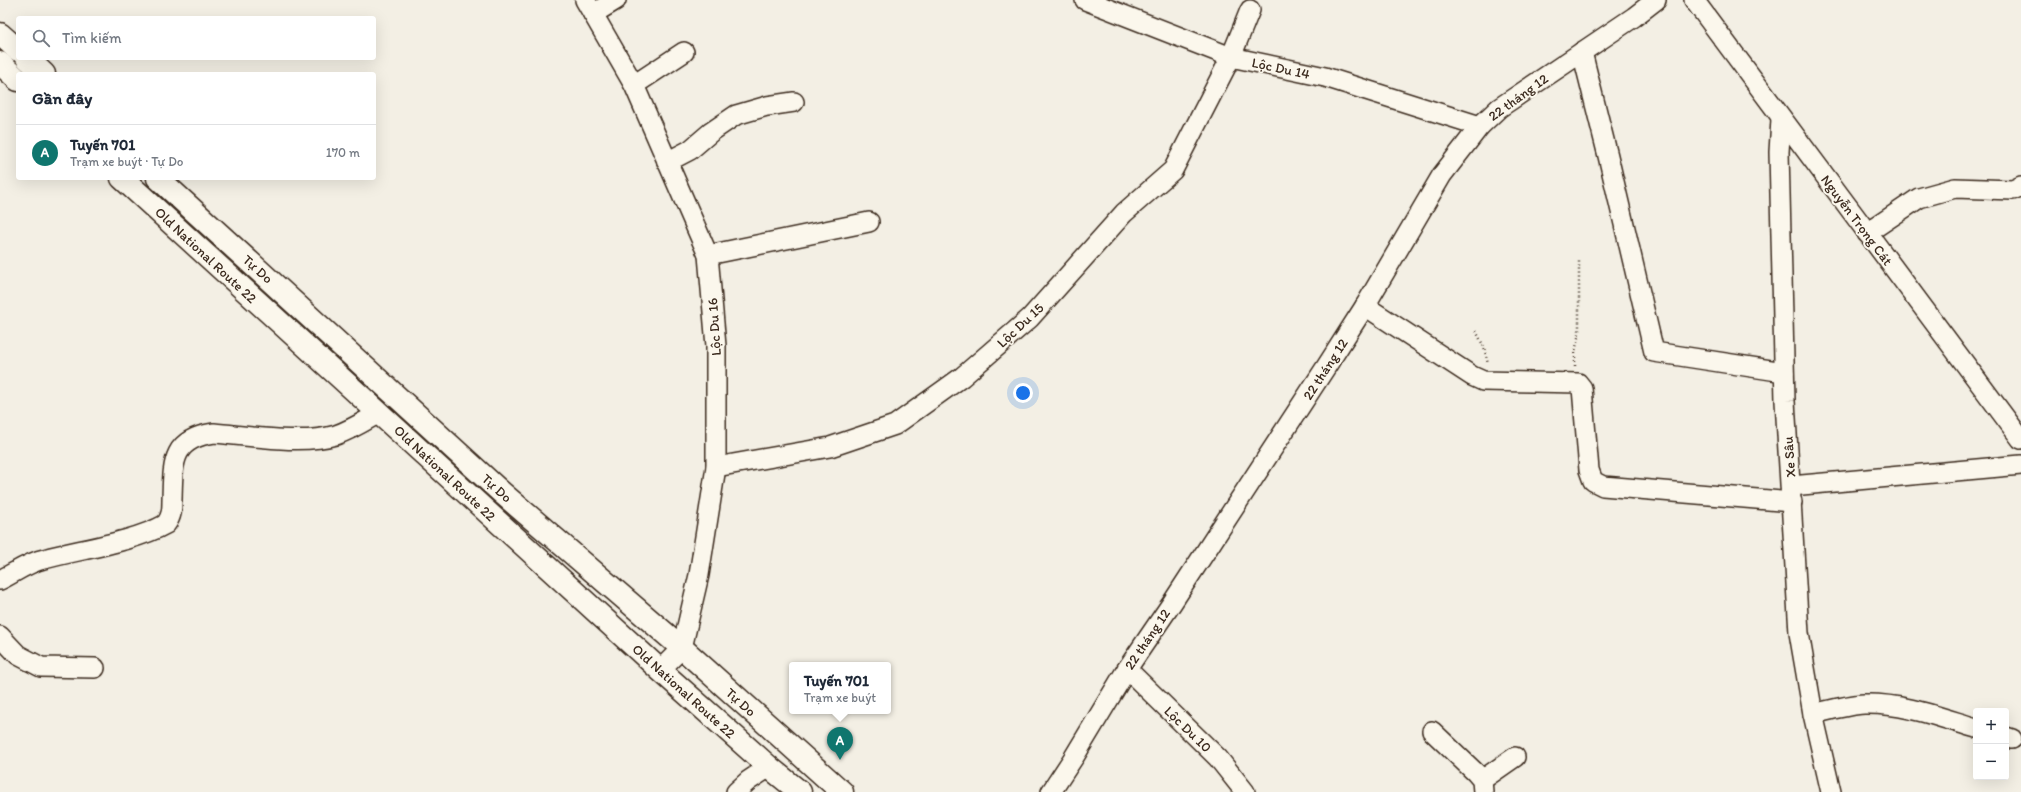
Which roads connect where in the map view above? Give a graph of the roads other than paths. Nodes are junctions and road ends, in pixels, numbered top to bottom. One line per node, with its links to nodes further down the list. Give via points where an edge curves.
1 (616, 0): 5 (street)
2 (1085, 0): 11 (street, Lộc Du 14)
3 (1656, 0): 10 (street, 22 tháng 12)
4 (1694, 0): 18 (street, Nguyễn Trọng Cát)
5 (589, 7): 16 (street, Lộc Du 16)
6 (1250, 10): 11 (street, Lộc Du 15)
7 (0, 34): 8 (main road)
8 (16, 48)
9 (684, 52): 16 (street)
10 (1582, 52): 19 (street, 22 tháng 12, via 1500,108); 28 (street, via 1654,352)
11 (1231, 57): 19 (street, Lộc Du 14, via 1325,77); 31 (street, Lộc Du 15, via 1173,170 1124,213 1030,318 962,377 895,425 830,447)
12 (29, 60): 14 (main road)
13 (0, 63): 15 (main road)
14 (42, 72)
15 (16, 78)
16 (634, 86): 20 (street, Lộc Du 16)
17 (794, 102): 20 (street, via 767,106 736,115 690,150)
18 (1781, 119): 25 (street, Nguyễn Trọng Cát); 28 (street, Xe Sâu, via 1779,152)
19 (1480, 126): 27 (street, 22 tháng 12, via 1442,175)
20 (667, 162): 26 (street, Lộc Du 16)
21 (124, 180): 29 (main road, Old National Route 22)
22 (160, 180): 36 (main road, Tự Do, via 496,487)
23 (2021, 186): 25 (street, via 2013,190 1955,188 1919,198)
24 (869, 222): 26 (street)
25 (1867, 233): 30 (street, Nguyễn Trọng Cát)
26 (708, 255): 31 (street, Lộc Du 16, via 716,346)
27 (1364, 306): 33 (street, via 1472,376 1491,382 1578,383 1582,388 1589,470 1593,481 1603,486); 38 (street, 22 tháng 12)
28 (1784, 372): 33 (street, Xe Sâu)
29 (379, 413): 34 (street, via 337,435 323,438 302,440 214,433 188,440 180,446 175,465 172,514 166,524 137,536 43,559); 39 (main road, Old National Route 22)
30 (2021, 439)
31 (716, 466): 36 (street, Lộc Du 16, via 698,576)
32 (2021, 466): 33 (street)
33 (1791, 494): 40 (street, Xe Sâu, via 1798,634)
34 (0, 580)
35 (0, 636): 37 (street, via 18,655 41,667)
36 (682, 648): 39 (street); 48 (main road, Tự Do)
37 (95, 668)
38 (1127, 669): 49 (street, 22 tháng 12); 50 (street, Lộc Du 10, via 1218,758)
39 (660, 670): 44 (main road, Old National Route 22)
40 (1813, 714): 41 (street, via 1864,704 1892,705); 51 (street, Xe Sâu)
41 (1973, 727)
42 (1432, 731): 45 (street)
43 (1515, 757): 45 (street)
44 (769, 767): 46 (street); 47 (main road)
45 (1483, 786)
46 (736, 792)
47 (800, 792)
48 (842, 792)
49 (1051, 792)
50 (1245, 792)
51 (1831, 792)

